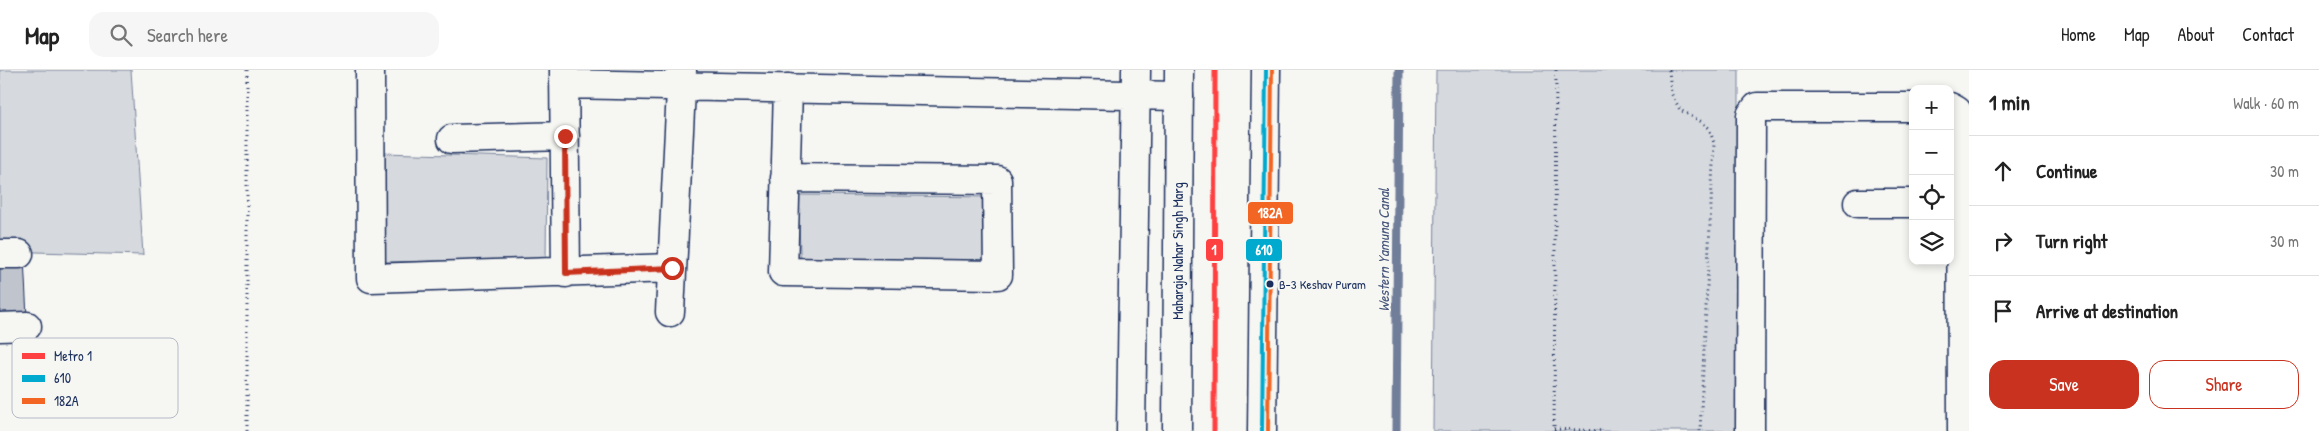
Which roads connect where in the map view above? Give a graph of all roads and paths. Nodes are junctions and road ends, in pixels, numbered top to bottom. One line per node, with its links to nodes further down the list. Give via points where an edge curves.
1 (247, 70): 27 (path)
2 (370, 70): 21 (street, via 371,278)
3 (1266, 70): 30 (street)
4 (1556, 70): 26 (path)
5 (1669, 70): 32 (path, via 1671,93 1680,110 1709,128 1714,143)
6 (564, 77): 7 (street); 14 (street)
7 (682, 78): 11 (street); 20 (street)
8 (994, 81): 9 (street); 11 (street)
9 (1136, 83): 10 (street); 28 (street)
10 (1179, 83): 29 (street, Maharaja Nahar Singh Marg)
11 (788, 88): 16 (street)
12 (1909, 107): 33 (street, via 1757,107 1751,115)
13 (1954, 109): 18 (street, via 1961,118)
14 (565, 136): 15 (street); 21 (street)
15 (452, 139)
16 (786, 178): 16 (street, via 783,272 998,275 997,180)
17 (1909, 202): 19 (street)
18 (1956, 202): 25 (street)
19 (1858, 203)
20 (672, 268): 21 (street); 22 (street)
21 (566, 273)
22 (670, 312)
23 (27, 326): 24 (street)
24 (0, 328)
25 (1966, 360): 34 (street)
26 (1554, 430): 31 (path)
27 (247, 431)
28 (1131, 431)
29 (1177, 431)
30 (1262, 431)
31 (1604, 431)
32 (1700, 431)
33 (1750, 431)
34 (1962, 431)

